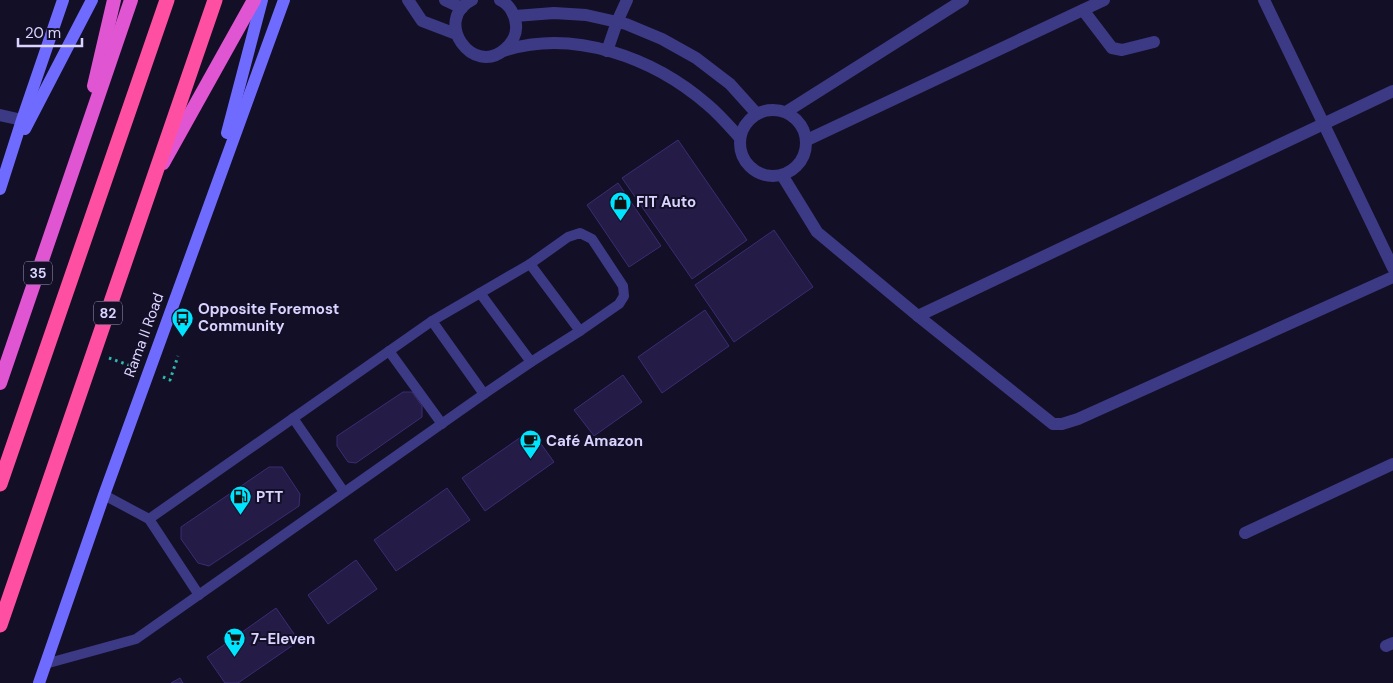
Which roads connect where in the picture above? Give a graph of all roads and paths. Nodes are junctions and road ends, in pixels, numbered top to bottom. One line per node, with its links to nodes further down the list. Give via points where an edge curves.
1 (63, 0): 29 (main road)
2 (92, 0): 33 (main road)
3 (114, 0): 34 (highway)
4 (131, 0): 34 (highway, 35)
5 (167, 0): 55 (highway)
6 (216, 0): 36 (highway); 61 (highway, 82)
7 (254, 0): 36 (highway)
8 (262, 0): 38 (main road)
9 (284, 0): 38 (main road, Rama II Road)
10 (408, 0): 21 (street, via 422,21)
11 (445, 0): 17 (street)
12 (500, 0): 19 (street)
13 (628, 0): 20 (street)
14 (963, 0): 26 (street)
15 (1104, 0): 18 (street)
16 (1264, 0): 30 (street)
17 (467, 4): 21 (street, via 458,16)
18 (1083, 10): 22 (street, via 1112,48 1122,50); 32 (street)
19 (515, 16): 20 (street, via 586,14); 23 (street, via 515,36)
20 (617, 22): 24 (street); 27 (street, via 662,39 696,58 730,84)
21 (456, 34): 23 (street, via 460,43 475,55 485,57)
22 (1154, 42)
23 (503, 51): 24 (street, via 554,44 582,45)
24 (607, 51): 31 (street, via 648,66 679,83 709,106)
25 (1393, 91): 30 (street)
26 (786, 112): 27 (street, via 766,110); 32 (street, via 796,118)
27 (757, 114): 31 (street, via 745,124)
28 (0, 115): 29 (street)
29 (22, 120): 33 (main road)
30 (1323, 124): 40 (street); 43 (street)
31 (740, 138): 35 (street, via 744,160 751,168 761,174)
32 (807, 140): 35 (street, via 801,162)
33 (10, 158): 37 (main road)
34 (75, 164): 50 (highway, 35)
35 (782, 175): 43 (street, via 818,232)
36 (151, 186): 61 (highway)
37 (0, 189)
38 (207, 210): 57 (main road, Rama II Road)
39 (530, 264): 42 (lane); 45 (lane); 45 (lane, via 568,238 580,233 592,238 623,286 624,296 618,304)
40 (1393, 268)
41 (1393, 278): 43 (street, via 1062,424 1053,424)
42 (480, 293): 44 (lane); 48 (lane)
43 (918, 316)
44 (432, 321): 46 (lane); 51 (lane)
45 (580, 331): 48 (lane)
46 (389, 351): 52 (lane); 53 (lane)
47 (178, 356): 49 (path)
48 (531, 362): 51 (lane)
49 (170, 380)
50 (0, 383)
51 (484, 394): 53 (lane)
52 (293, 418): 56 (lane); 58 (lane)
53 (442, 424): 56 (lane)
54 (1393, 464): 59 (street)
55 (0, 484)
56 (344, 492): 60 (lane)
57 (104, 495): 58 (lane); 62 (main road, Rama II Road)
58 (149, 519): 60 (lane)
59 (1245, 533)
60 (199, 595): 62 (lane, via 136,638)
61 (0, 624)
62 (46, 664): 63 (main road, Rama II Road)
63 (39, 683)

